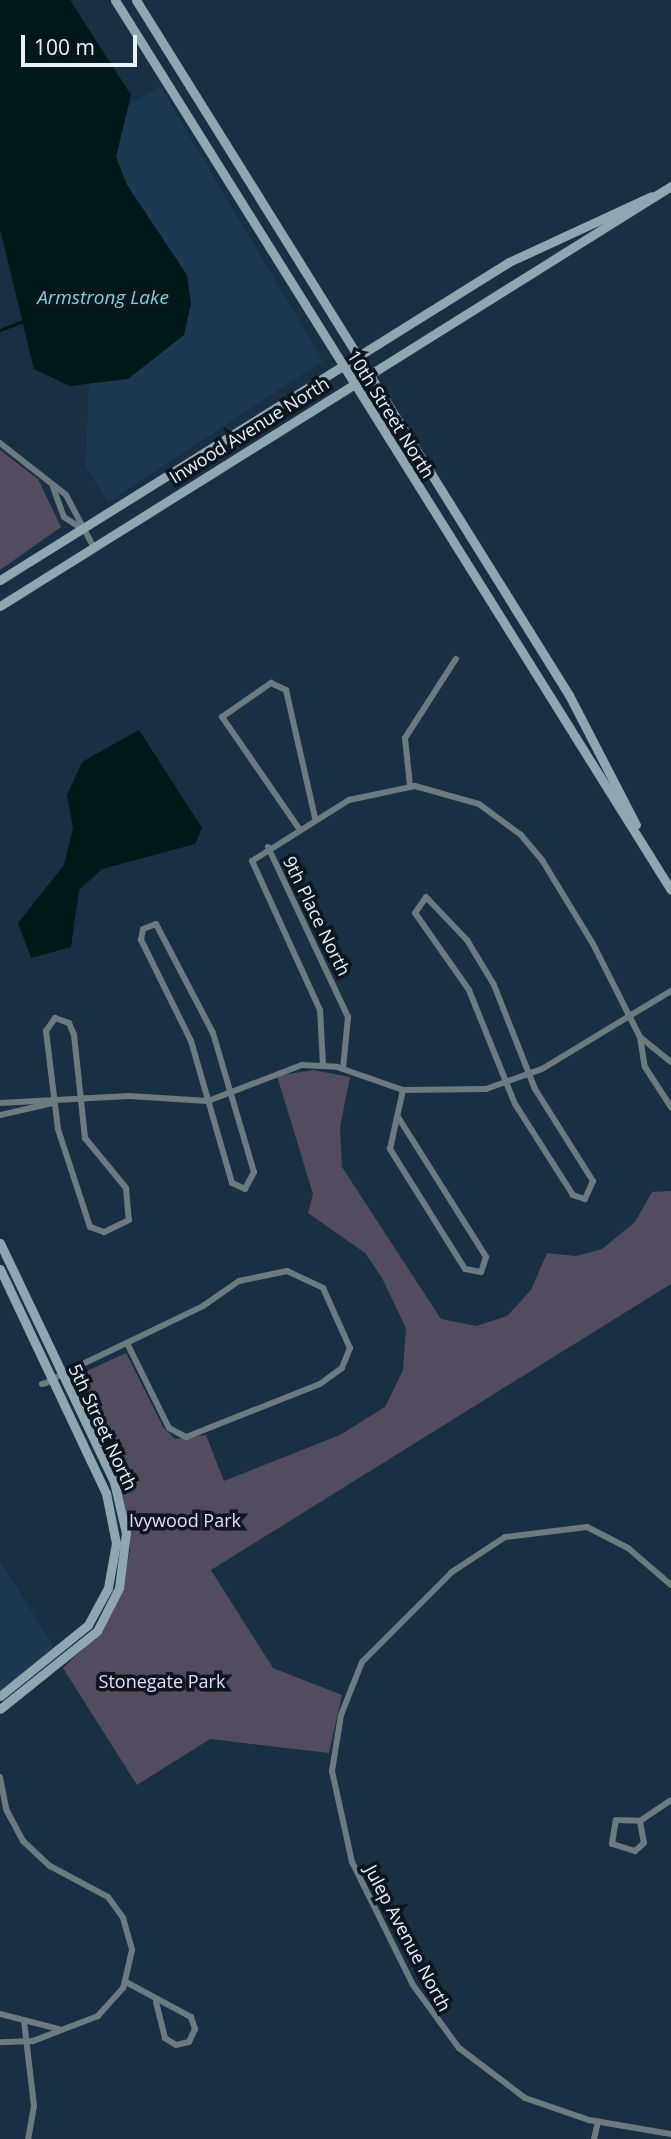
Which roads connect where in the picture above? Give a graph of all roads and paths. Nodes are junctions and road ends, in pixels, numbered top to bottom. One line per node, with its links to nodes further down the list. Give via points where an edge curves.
1 (115, 0): 6 (main road, 10th Street North)
2 (136, 0): 5 (main road, 10th Street North)
3 (671, 186): 4 (main road, Inwood Avenue North)
4 (659, 194): 5 (main road, Inwood Avenue North, via 528,251); 7 (main road, Inwood Avenue North)
5 (356, 356): 6 (main road, Inwood Avenue North); 7 (main road, 10th Street North)
6 (342, 365): 8 (main road, 10th Street North); 11 (main road, Inwood Avenue North)
7 (367, 374): 8 (main road, Inwood Avenue North); 19 (main road, 10th Street North, via 578,710)
8 (353, 383): 12 (main road, Inwood Avenue North); 19 (main road, 10th Street North)
9 (0, 443): 10 (street)
10 (53, 486): 11 (street, via 66,495); 11 (street, via 64,517)
11 (81, 528): 12 (street); 13 (main road, Inwood Avenue North)
12 (93, 546): 14 (main road, Inwood Avenue North)
13 (0, 580)
14 (0, 606)
15 (456, 659): 16 (street, via 408,731)
16 (410, 786): 17 (street, via 349,800); 23 (street, via 480,804 522,835 586,930)
17 (315, 818): 18 (street); 18 (street, via 286,690 271,683 222,717)
18 (298, 827): 20 (street)
19 (643, 842): 21 (main road, 10th Street North)
20 (268, 847): 26 (street, 9th Place North, via 254,857 252,869 320,1010); 27 (street, 9th Place North, via 348,1017)
21 (671, 890)
22 (671, 991): 23 (street)
23 (628, 1018): 24 (street); 28 (street)
24 (640, 1037): 25 (street); 36 (street, via 645,1067)
25 (671, 1062)
26 (323, 1065): 27 (street); 31 (street, via 272,1073)
27 (343, 1069): 30 (street)
28 (529, 1074): 29 (street); 29 (street, via 593,1181 585,1199 573,1195); 29 (street, via 494,985 467,940 434,900 419,900 418,919 469,990)
29 (506, 1083): 30 (street, via 456,1092)
30 (403, 1090): 38 (street)
31 (233, 1093): 33 (street); 33 (street, via 254,1172 245,1189 232,1183); 33 (street, via 205,1014 163,929 148,925 141,940 188,1034)
32 (78, 1101): 33 (street, via 129,1096); 34 (street); 34 (street, via 74,1035 69,1023 55,1018 46,1031); 34 (street, via 85,1138 126,1188 129,1220 104,1232 90,1227 81,1206)
33 (208, 1101)
34 (53, 1103): 35 (street); 37 (street)
35 (0, 1104)
36 (671, 1107)
37 (0, 1115)
38 (398, 1117): 38 (street, via 388,1144 392,1154 465,1269 481,1272 486,1257)
39 (0, 1243): 42 (main road, 5th Street North)
40 (0, 1269): 43 (main road, 5th Street North)
41 (127, 1343): 41 (street, via 239,1281 287,1271 323,1288 350,1348 342,1368 320,1384 186,1437 169,1428); 42 (street)
42 (62, 1374): 43 (street); 47 (main road, 5th Street North, via 121,1505 122,1574 89,1640)
43 (53, 1379): 44 (street); 46 (main road, 5th Street North, via 106,1493 114,1565 104,1597 82,1632)
44 (42, 1384)
45 (671, 1585): 59 (street, Julep Avenue North, via 628,1548 587,1527 505,1537 452,1572 362,1662 341,1715 332,1771 352,1862 439,2026 490,2076 525,2098)
46 (0, 1696)
47 (0, 1709)
48 (0, 1777): 49 (street)
49 (0, 1789): 52 (street, via 30,1849 99,1890 118,1909 131,1945)
50 (671, 1800): 51 (street)
51 (640, 1821): 51 (street, via 616,1820 612,1844 635,1851 644,1843)
52 (126, 1982): 53 (street); 56 (street, via 101,2014)
53 (156, 2002): 53 (street, via 166,2040 189,2042 195,2029 191,2017)
54 (0, 2014): 55 (street)
55 (24, 2021): 56 (street); 58 (street)
56 (61, 2030): 58 (street)
57 (0, 2042): 58 (street)
58 (25, 2043): 61 (street, via 34,2106)
59 (598, 2121): 60 (street, Julep Avenue North); 62 (street)
60 (671, 2134)
61 (29, 2139)
62 (594, 2139)

